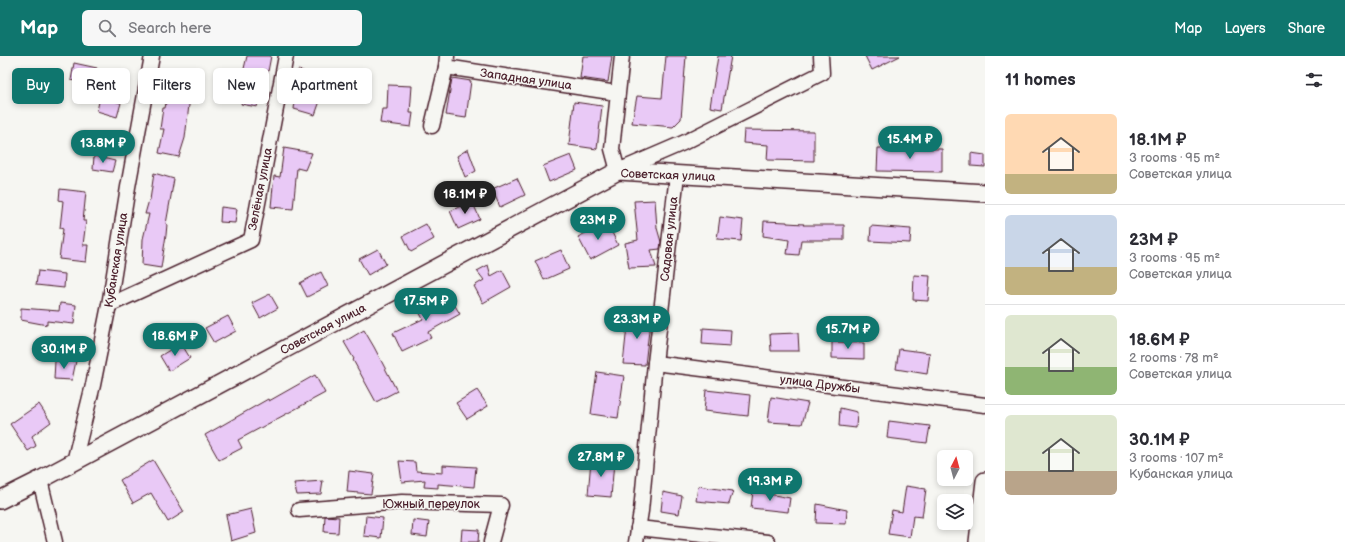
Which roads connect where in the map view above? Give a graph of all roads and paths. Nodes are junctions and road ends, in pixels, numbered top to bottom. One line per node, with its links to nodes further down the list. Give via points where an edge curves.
1 (152, 56): 11 (street, Кубанская улица)
2 (286, 56): 11 (street, Зелёная улица, via 251,240)
3 (622, 56): 6 (street)
4 (821, 56): 8 (street, via 822,73 682,143)
5 (446, 62): 6 (street, Западная улица); 7 (street)
6 (617, 93): 8 (street, via 612,149)
7 (432, 126)
8 (618, 171): 9 (street, Советская улица); 14 (street, Советская улица)
9 (677, 175): 10 (street, Советская улица); 12 (street, Садовая улица)
10 (985, 193)
11 (109, 305): 14 (street, Кубанская улица)
12 (656, 363): 13 (street, улица Дружбы); 19 (street, Садовая улица)
13 (985, 405)
14 (74, 462): 15 (street, Советская улица)
15 (40, 480): 17 (street, Советская улица); 20 (street)
16 (985, 481): 24 (street)
17 (0, 500)
18 (299, 510): 21 (street, Южный переулок, via 402,502 501,505)
19 (638, 528): 22 (street, Садовая улица); 23 (street)
20 (55, 542)
21 (491, 542)
22 (636, 542)
23 (768, 542)
24 (978, 542)

